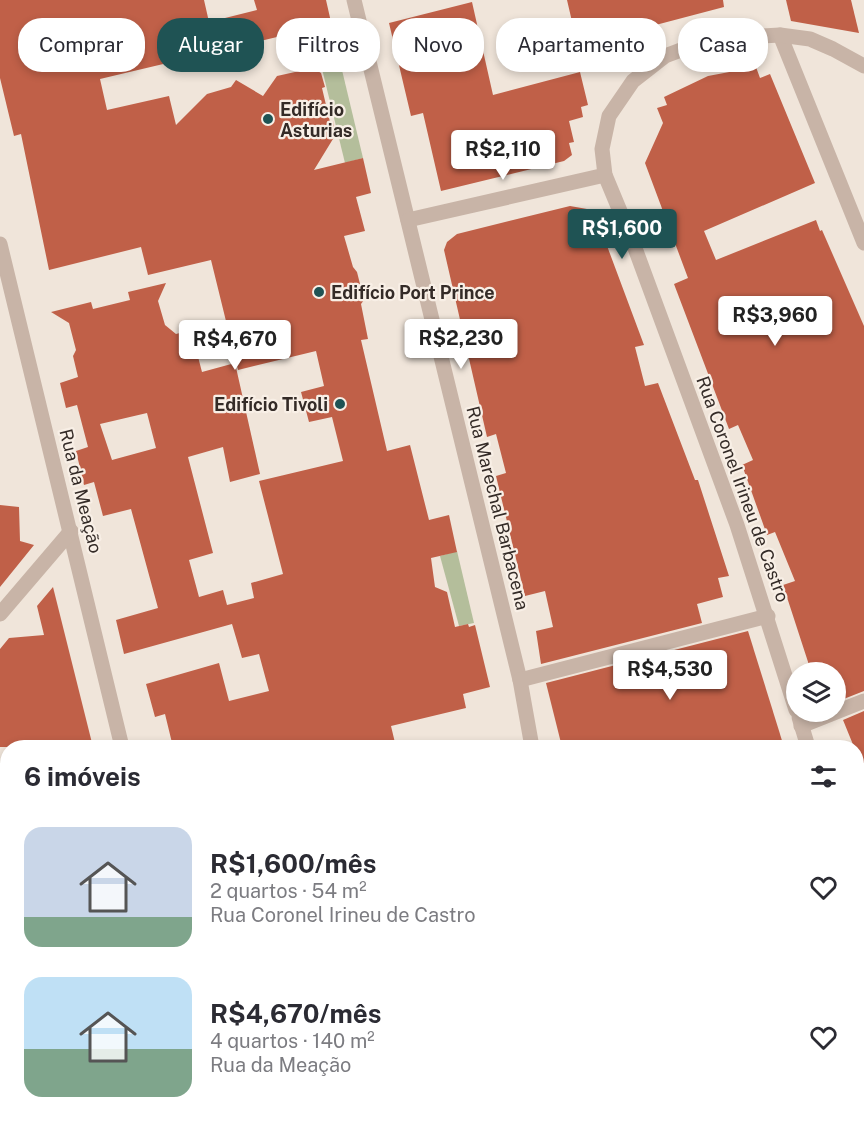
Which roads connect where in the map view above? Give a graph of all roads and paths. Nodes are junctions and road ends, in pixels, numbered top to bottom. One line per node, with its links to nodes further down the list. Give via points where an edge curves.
1 (354, 0): 5 (street, Rua Marechal Barbacena)
2 (780, 35): 3 (street, Rua Coronel Irineu de Castro, via 810,39); 4 (street, Rua Coronel Irineu de Castro, via 710,39 665,56 633,81 609,116 602,149); 6 (street)
3 (864, 66)
4 (605, 175): 5 (street); 10 (street, Rua Coronel Irineu de Castro)
5 (408, 220): 12 (street, Rua Marechal Barbacena)
6 (864, 243)
7 (0, 244): 8 (street, Rua da Meação)
8 (71, 531): 9 (street); 16 (street, Rua da Meação)
9 (0, 614)
10 (768, 616): 11 (street, Rua Coronel Irineu de Castro); 12 (street)
11 (786, 676)
12 (520, 680): 17 (street, Rua Marechal Barbacena)
13 (864, 701): 14 (street)
14 (846, 705)
15 (800, 722): 18 (street, Rua Coronel Irineu de Castro)
16 (120, 740)
17 (531, 740)
18 (806, 740)

